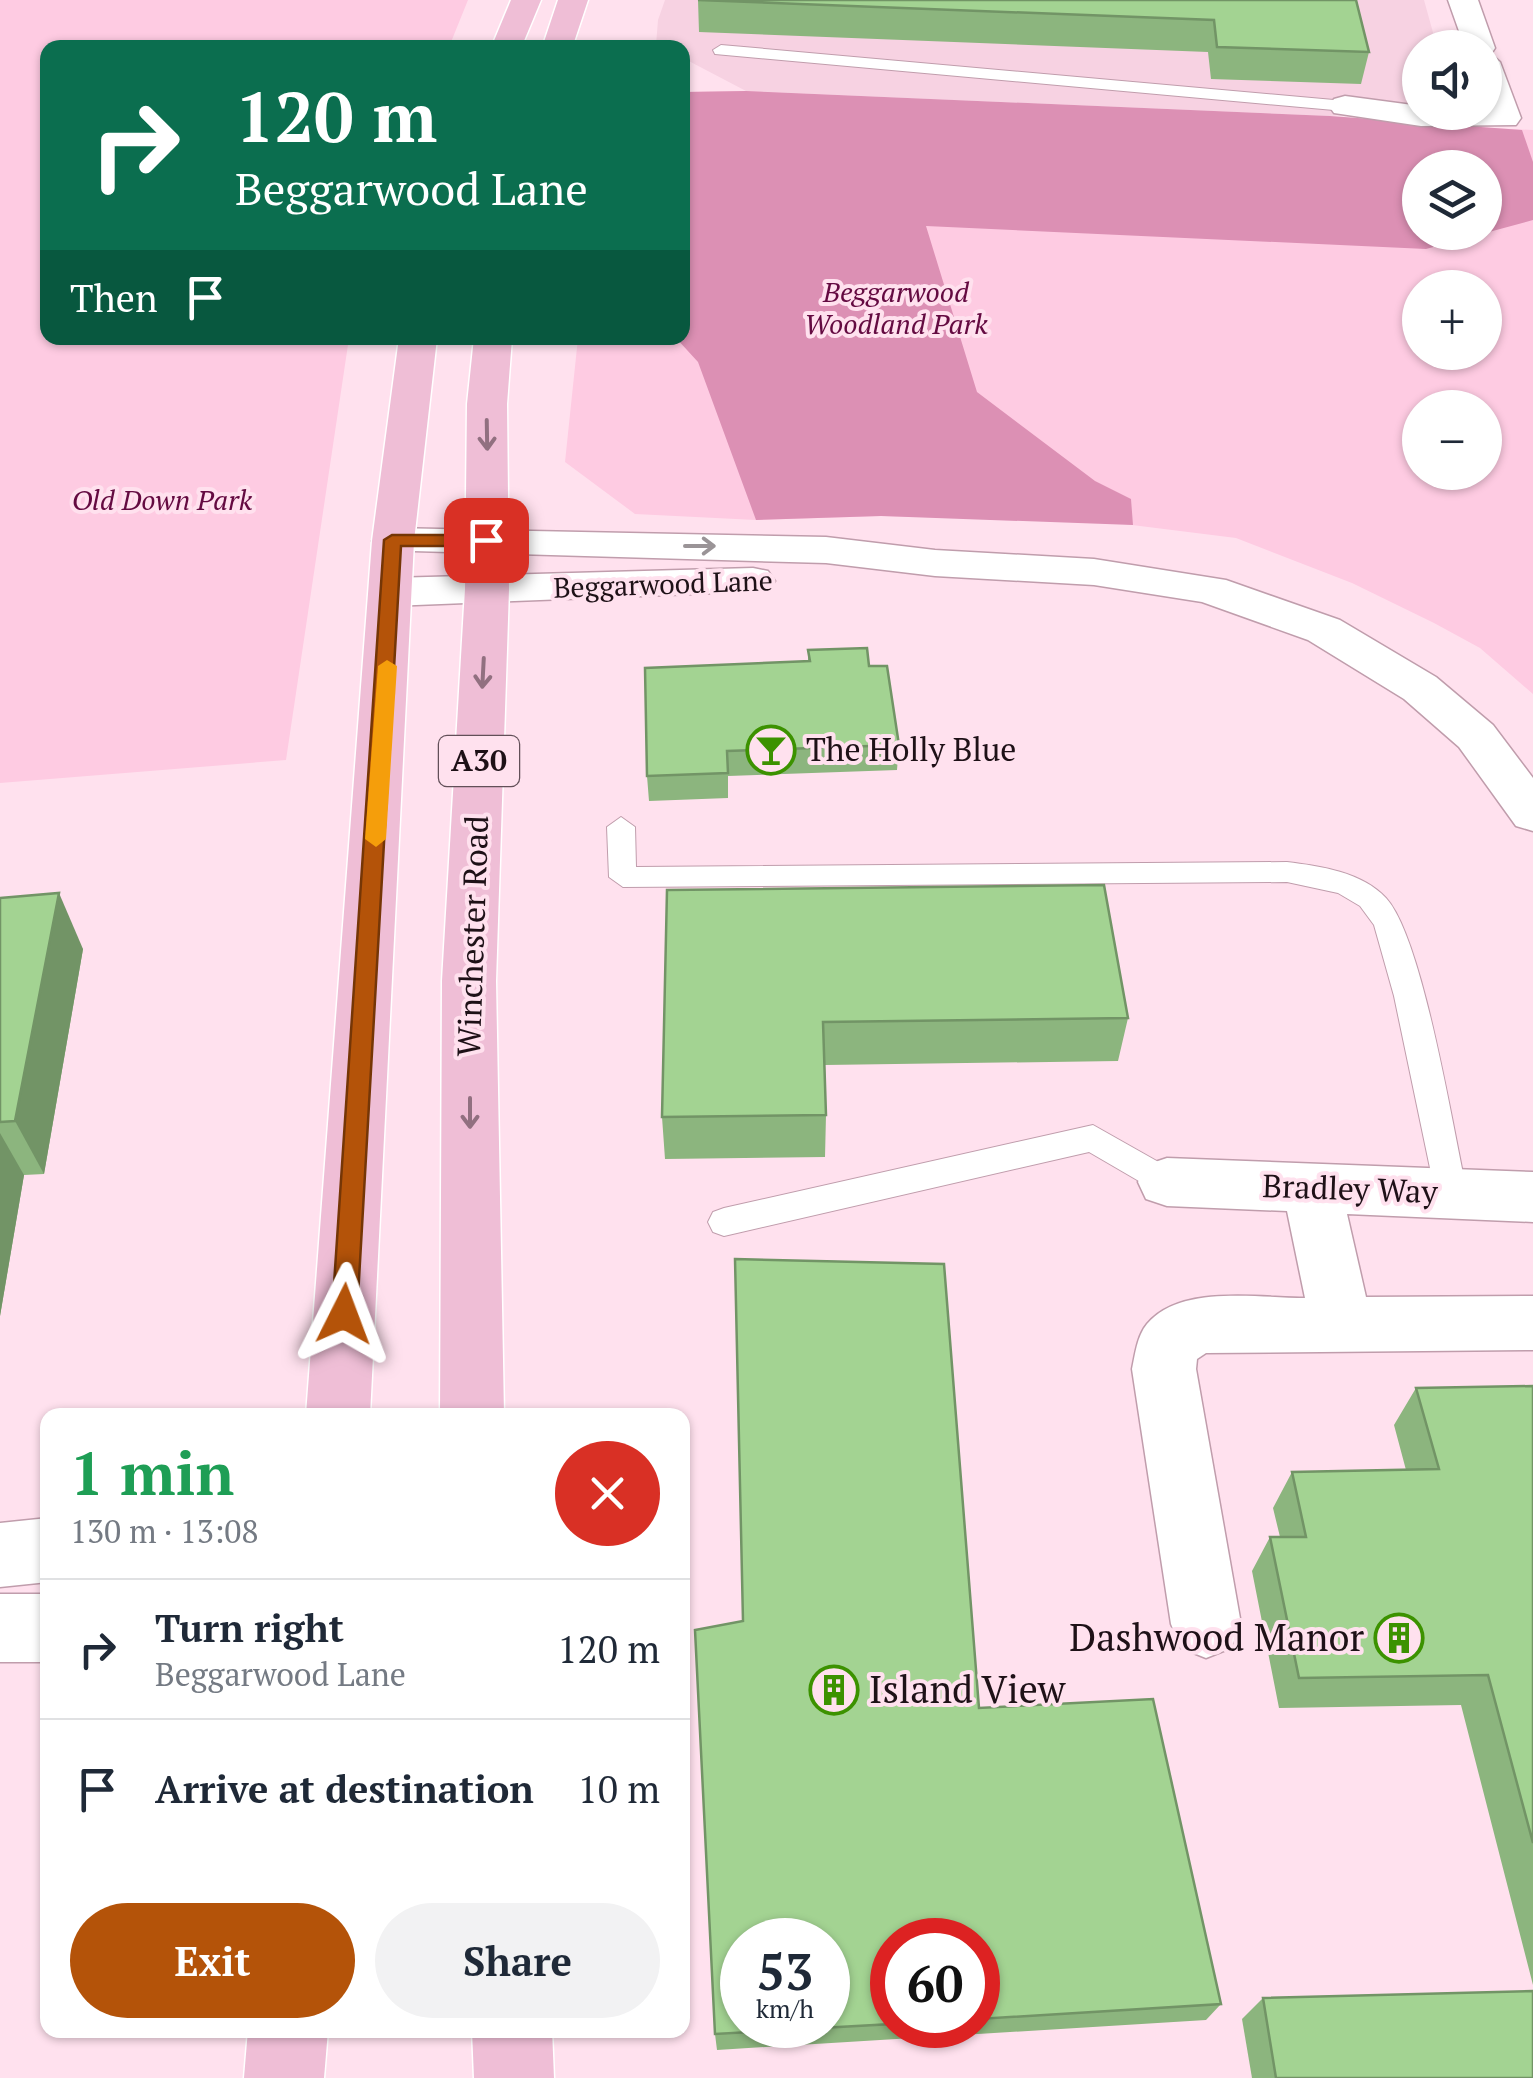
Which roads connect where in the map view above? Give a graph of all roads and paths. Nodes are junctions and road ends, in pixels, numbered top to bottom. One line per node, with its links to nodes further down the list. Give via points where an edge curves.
1 (526, 0): 5 (main road)
2 (573, 0): 6 (main road)
3 (1463, 0): 4 (street)
4 (1474, 30)
5 (509, 40)
6 (560, 40)
7 (722, 50): 8 (lane)
8 (1345, 106): 9 (street)
9 (1402, 114)
10 (417, 345): 12 (main road)
11 (492, 345): 13 (main road, Winchester Road / A30, one-way to 13)
12 (392, 540): 13 (street, Beggarwood Lane); 14 (main road)
13 (486, 565): 14 (street, Beggarwood Lane); 15 (street, Beggarwood Lane, via 805,579 935,563 1175,583 1246,600 1324,630 1387,665 1453,714 1500,763); 25 (main road, Winchester Road / A30, one-way to 25, via 469,981)
14 (391, 592): 24 (main road)
15 (1533, 814)
16 (620, 828): 19 (lane, via 624,877 1287,872 1344,884 1382,910 1398,955)
17 (1167, 1182): 18 (street, Bradley Way); 21 (lane, via 1092,1138)
18 (1311, 1187): 19 (street, Bradley Way); 23 (street)
19 (1451, 1192): 20 (street, Bradley Way)
20 (1533, 1197)
21 (724, 1222)
22 (1533, 1324): 23 (street)
23 (1342, 1325): 28 (street, via 1197,1326 1169,1343 1164,1369)
24 (338, 1408)
25 (472, 1408)
26 (40, 1551): 27 (street)
27 (0, 1555)
28 (1206, 1624)
29 (0, 1628): 30 (street)
30 (40, 1628)
31 (287, 2038): 33 (main road)
32 (512, 2038): 34 (main road)
33 (284, 2078)
34 (514, 2078)

